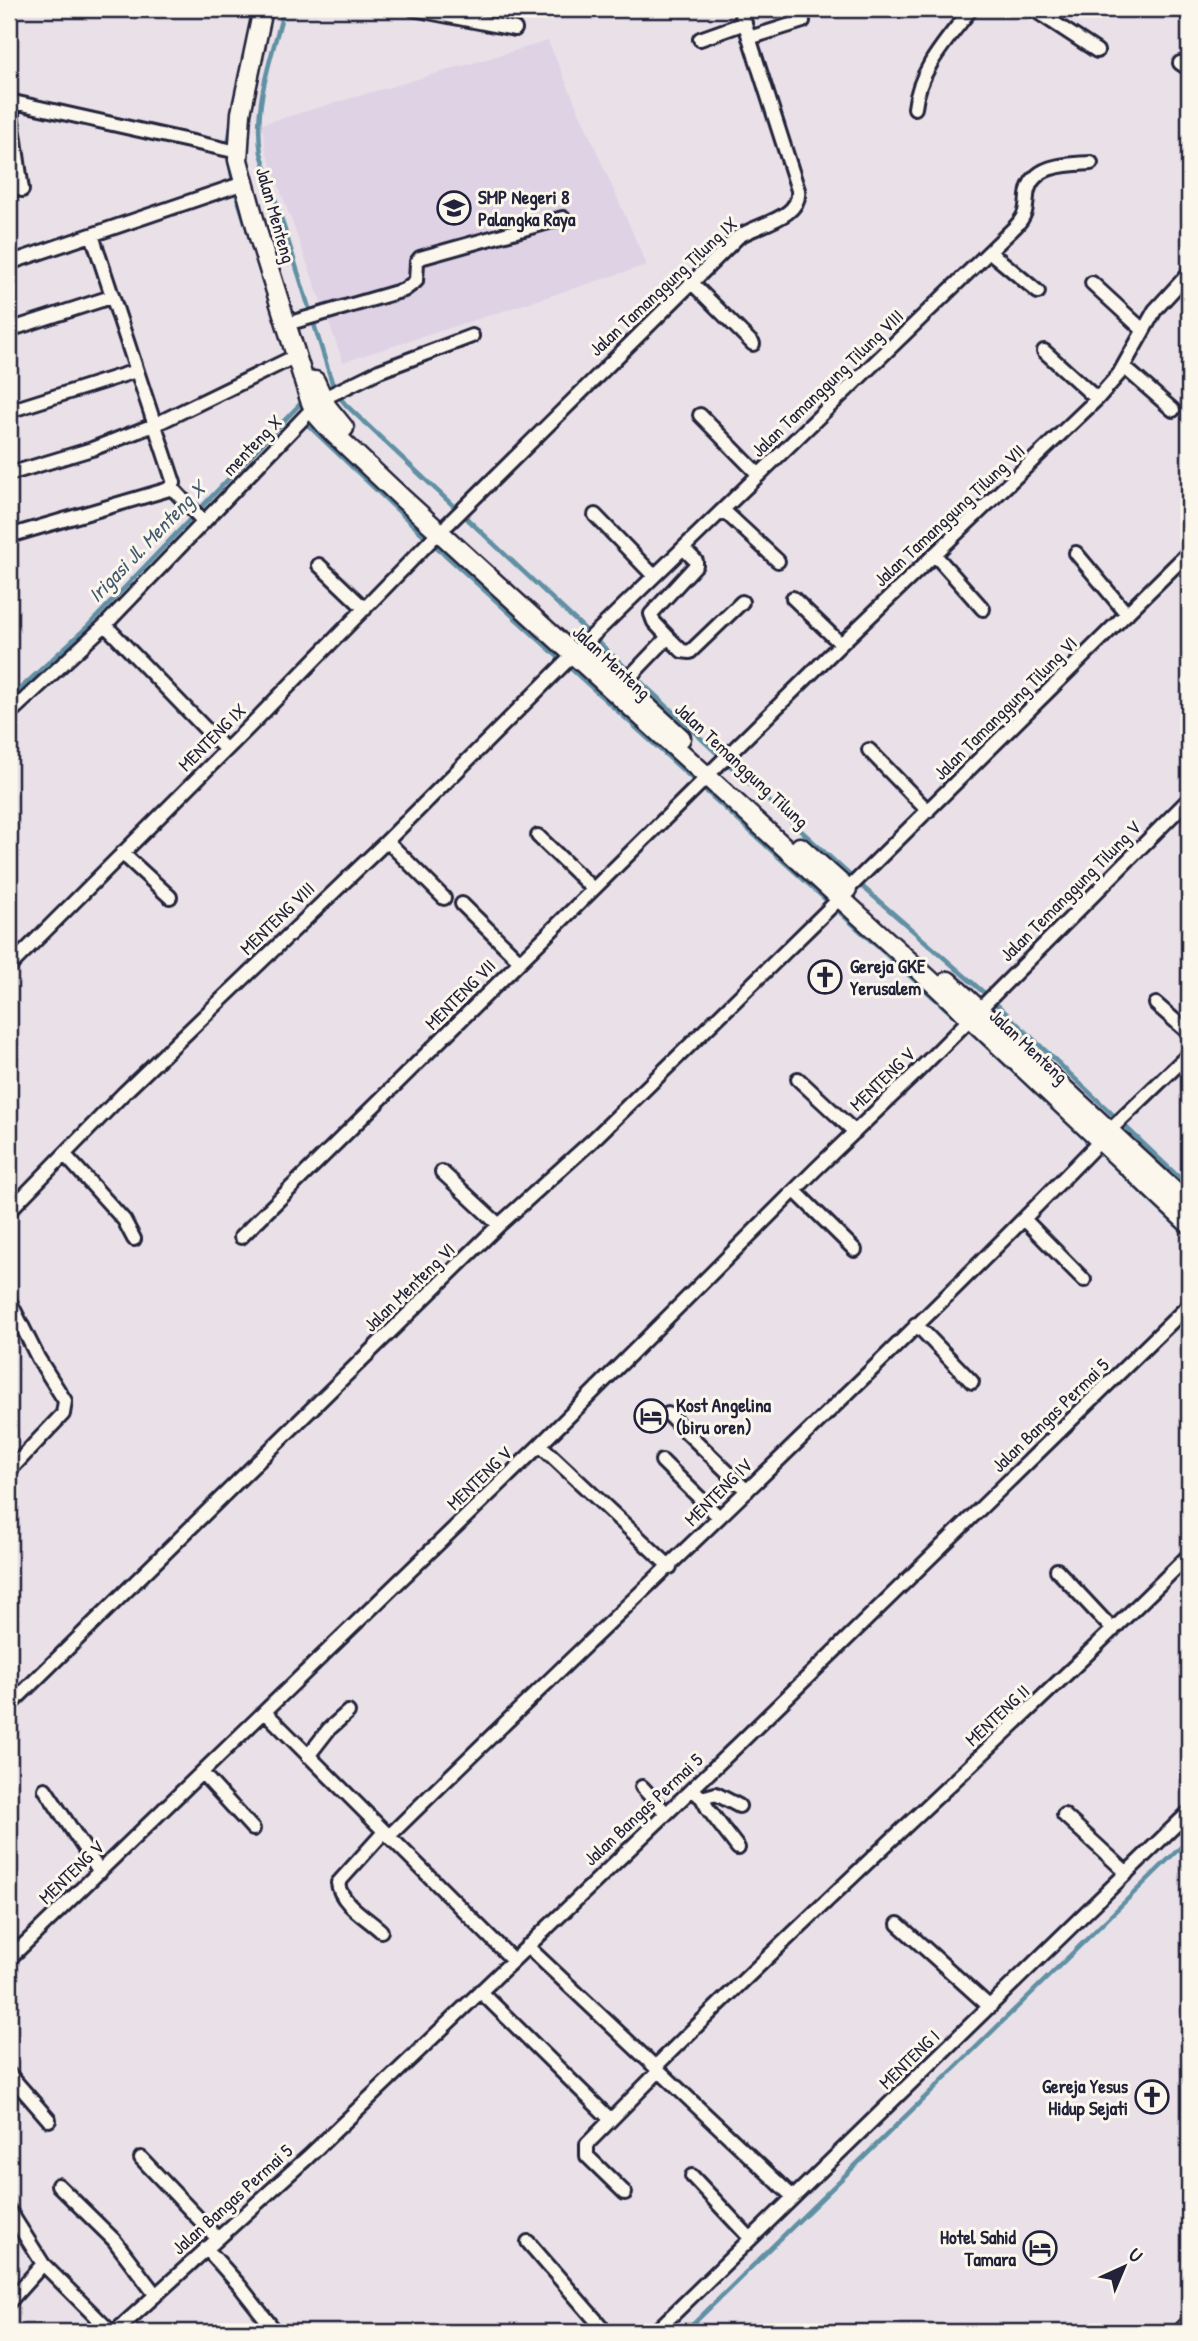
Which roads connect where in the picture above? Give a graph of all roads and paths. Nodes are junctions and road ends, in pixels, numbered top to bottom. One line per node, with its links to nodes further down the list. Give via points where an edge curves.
1 (263, 9): 15 (street, Jalan Menteng, via 242,103)
2 (275, 9): 29 (street, Jalan Temanggung Tilung, via 250,108 247,146 253,182)
3 (413, 9): 9 (street)
4 (740, 9): 8 (street, Jalan Tamanggung Tilung IX)
5 (971, 9): 14 (street, via 929,68 917,91)
6 (1033, 9): 12 (street)
7 (803, 21): 10 (street)
8 (745, 23): 10 (street, Jalan Tamanggung Tilung IX); 11 (street)
9 (515, 29)
10 (749, 37): 24 (street, Jalan Tamanggung Tilung IX, via 799,198 788,214 741,235)
11 (700, 39)
12 (1097, 51)
13 (10, 101): 15 (street); 18 (street)
14 (915, 108)
15 (238, 152): 17 (street, Jalan Menteng)
16 (1091, 163): 21 (street, Jalan Tamanggung Tilung VIII, via 1053,165 1039,175 1028,190 1025,216)
17 (244, 183): 20 (street); 35 (street, Jalan Menteng)
18 (22, 190)
19 (563, 219): 29 (street, via 420,258 416,281 407,288)
20 (92, 235): 22 (street); 28 (street)
21 (990, 253): 27 (street); 45 (street, Jalan Tamanggung Tilung VIII)
22 (9, 263)
23 (1189, 273): 26 (street, Jalan Tamanggung Tilung VII)
24 (691, 282): 33 (street); 50 (street, Jalan Tamanggung Tilung IX)
25 (1092, 283): 31 (street)
26 (1184, 288): 31 (street, Jalan Tamanggung Tilung VII, via 1155,310)
27 (1038, 292)
28 (111, 296): 30 (street); 37 (street)
29 (297, 321): 39 (street, Jalan Temanggung Tilung)
30 (9, 330)
31 (1143, 330): 36 (street, Jalan Tamanggung Tilung VII)
32 (472, 336): 39 (street, via 379,371)
33 (752, 344)
34 (1044, 351): 38 (street)
35 (296, 356): 39 (street, Jalan Menteng); 43 (street)
36 (1124, 367): 38 (street, Jalan Tamanggung Tilung VII); 40 (street)
37 (136, 371): 41 (street); 43 (street)
38 (1097, 399): 55 (street, Jalan Tamanggung Tilung VII)
39 (317, 404): 49 (street, menteng X); 50 (street, Jalan Temanggung Tilung)
40 (1173, 410)
41 (9, 411)
42 (700, 415): 45 (street)
43 (154, 425): 44 (street); 46 (street, via 174,481)
44 (9, 474)
45 (759, 475): 47 (street, Jalan Tamanggung Tilung VIII)
46 (171, 487): 49 (street); 51 (street)
47 (723, 510): 52 (street, Jalan Tamanggung Tilung VIII); 56 (street)
48 (595, 515): 58 (street)
49 (204, 522): 64 (street, menteng X)
50 (444, 528): 61 (street, MENTENG IX); 67 (street, Jalan Temanggung Tilung)
51 (9, 536)
52 (683, 548): 58 (street, Jalan Tamanggung Tilung VIII); 65 (street, via 696,565 651,614)
53 (1189, 552): 63 (street, Jalan Tamanggung Tilung VI)
54 (1076, 553): 63 (street)
55 (934, 555): 62 (street); 66 (street, Jalan Tamanggung Tilung VII)
56 (778, 561)
57 (319, 565): 61 (street)
58 (654, 576): 67 (street, Jalan Tamanggung Tilung VIII)
59 (793, 598): 66 (street)
60 (742, 602): 65 (street, via 690,652 682,651)
61 (365, 609): 70 (street, MENTENG IX)
62 (983, 609)
63 (1127, 614): 74 (street, Jalan Tamanggung Tilung VI)
64 (105, 625): 69 (street, menteng X); 70 (street)
65 (668, 636): 68 (street)
66 (841, 644): 72 (street, Jalan Tamanggung Tilung VII)
67 (578, 651): 68 (street, Jalan Temanggung Tilung); 72 (street, Jalan Menteng); 76 (street, MENTENG VIII)
68 (623, 684): 72 (street, Jalan Temanggung Tilung)
69 (9, 714)
70 (226, 750): 77 (street, MENTENG IX)
71 (869, 750): 74 (street)
72 (710, 774): 78 (street, MENTENG VII); 79 (street, Jalan Temanggung Tilung)
73 (1189, 799): 86 (street, Jalan Temanggung Tilung V)
74 (928, 811): 79 (street, Jalan Tamanggung Tilung VI)
75 (538, 836): 78 (street)
76 (387, 841): 81 (street); 92 (street, MENTENG VIII)
77 (122, 853): 80 (street); 84 (street, MENTENG IX)
78 (593, 889): 83 (street, MENTENG VII)
79 (843, 894): 86 (street, Jalan Temanggung Tilung); 99 (street, Jalan Menteng VI, via 593,1140)
80 (170, 897)
81 (443, 898)
82 (462, 905): 83 (street)
83 (520, 961): 100 (street, MENTENG VII)
84 (9, 967)
85 (1156, 1004): 87 (street)
86 (974, 1014): 90 (street, MENTENG V); 91 (street, Jalan Temanggung Tilung)
87 (1189, 1033)
88 (1189, 1055): 91 (street, MENTENG IV)
89 (798, 1079): 90 (street)
90 (855, 1132): 94 (street, MENTENG V)
91 (1105, 1136): 95 (street, Jalan Temanggung Tilung); 97 (street, MENTENG IV); 98 (street)
92 (65, 1155): 96 (street, MENTENG VIII); 101 (street, via 124,1220)
93 (442, 1172): 99 (street)
94 (795, 1191): 102 (street); 109 (street, MENTENG V)
95 (1189, 1205)
96 (9, 1211)
97 (1024, 1219): 103 (street); 106 (street, MENTENG IV)
98 (1189, 1224)
99 (499, 1225): 118 (street, Jalan Menteng VI)
100 (241, 1237)
101 (134, 1239)
102 (855, 1250)
103 (1084, 1280)
104 (9, 1300): 111 (street, via 66,1406)
105 (1189, 1305): 125 (street, Jalan Bangas Permai 5)
106 (916, 1324): 107 (street); 112 (street, MENTENG IV)
107 (972, 1382)
108 (668, 1414): 112 (street)
109 (540, 1445): 115 (street); 119 (street, MENTENG V)
110 (662, 1461): 113 (street)
111 (9, 1471)
112 (747, 1491): 113 (street, MENTENG IV)
113 (719, 1517): 115 (street, MENTENG IV)
114 (1189, 1555): 117 (street, MENTENG II)
115 (670, 1567): 131 (street, MENTENG IV)
116 (1057, 1570): 117 (street)
117 (1114, 1630): 142 (street, MENTENG II)
118 (9, 1706)
119 (265, 1712): 121 (street); 122 (street, MENTENG V)
120 (348, 1712): 121 (street)
121 (309, 1756): 131 (street)
122 (202, 1773): 130 (street); 133 (street, MENTENG V)
123 (642, 1787): 128 (street)
124 (45, 1789): 133 (street)
125 (697, 1793): 126 (street, via 716,1794); 128 (street, Jalan Bangas Permai 5); 132 (street)
126 (739, 1806)
127 (1189, 1812): 134 (street, MENTENG I)
128 (666, 1813): 137 (street, Jalan Bangas Permai 5)
129 (1064, 1815): 134 (street)
130 (253, 1829)
131 (387, 1834): 136 (street, MENTENG IV, via 338,1883 345,1899); 139 (street)
132 (738, 1848)
133 (100, 1872): 138 (street, MENTENG V)
134 (1126, 1873): 141 (street, MENTENG I)
135 (898, 1924): 141 (street)
136 (382, 1931)
137 (527, 1946): 139 (street, Jalan Bangas Permai 5); 142 (street)
138 (9, 1959)
139 (513, 1960): 140 (street, Jalan Bangas Permai 5)
140 (480, 1991): 144 (street); 152 (street, Jalan Bangas Permai 5, via 308,2157)
141 (990, 2007): 150 (street, MENTENG I)
142 (657, 2069): 144 (street, MENTENG II); 150 (street)
143 (9, 2074): 145 (street)
144 (610, 2119): 149 (street, MENTENG II, via 587,2144 587,2156)
145 (48, 2120)
146 (141, 2158): 152 (street)
147 (692, 2176): 153 (street)
148 (58, 2185): 157 (street, via 114,2240)
149 (625, 2193)
150 (793, 2197): 153 (street, MENTENG I)
151 (9, 2210): 156 (street)
152 (216, 2238): 155 (street, Jalan Bangas Permai 5)
153 (750, 2238): 162 (street, MENTENG I)
154 (528, 2242): 161 (street)
155 (206, 2248): 157 (street, Jalan Bangas Permai 5); 160 (street)
156 (43, 2264): 158 (street); 159 (street)
157 (155, 2294): 159 (street, Jalan Bangas Permai 5)
158 (9, 2302)
159 (113, 2332)
160 (276, 2332)
161 (606, 2332)
162 (655, 2332)

